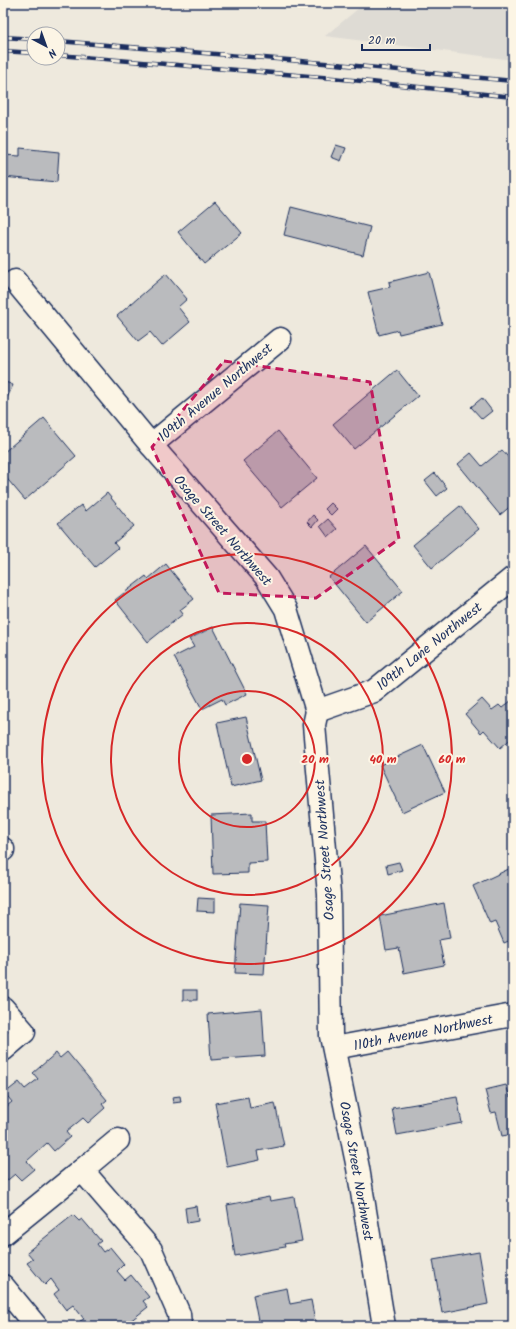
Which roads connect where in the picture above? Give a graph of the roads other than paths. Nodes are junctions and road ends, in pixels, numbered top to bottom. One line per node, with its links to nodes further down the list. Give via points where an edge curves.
1 (15, 281): 3 (street, Osage Street Northwest)
2 (280, 339): 3 (street, 109th Avenue Northwest)
3 (151, 446): 5 (street, Osage Street Northwest, via 267,578 284,604)
4 (513, 578): 5 (street, 109th Lane Northwest, via 374,691)
5 (317, 711): 8 (street, Osage Street Northwest, via 314,725 329,894 331,1036)
6 (3, 1008): 9 (street, via 24,1032)
7 (513, 1015): 8 (street, 110th Avenue Northwest)
8 (334, 1048): 16 (street, Osage Street Northwest, via 358,1168)
9 (3, 1050)
10 (118, 1140): 11 (street)
11 (82, 1170): 12 (street); 15 (street, via 151,1250 179,1314)
12 (3, 1234)
13 (3, 1286): 14 (street)
14 (36, 1326)
15 (180, 1326)
16 (384, 1326)

